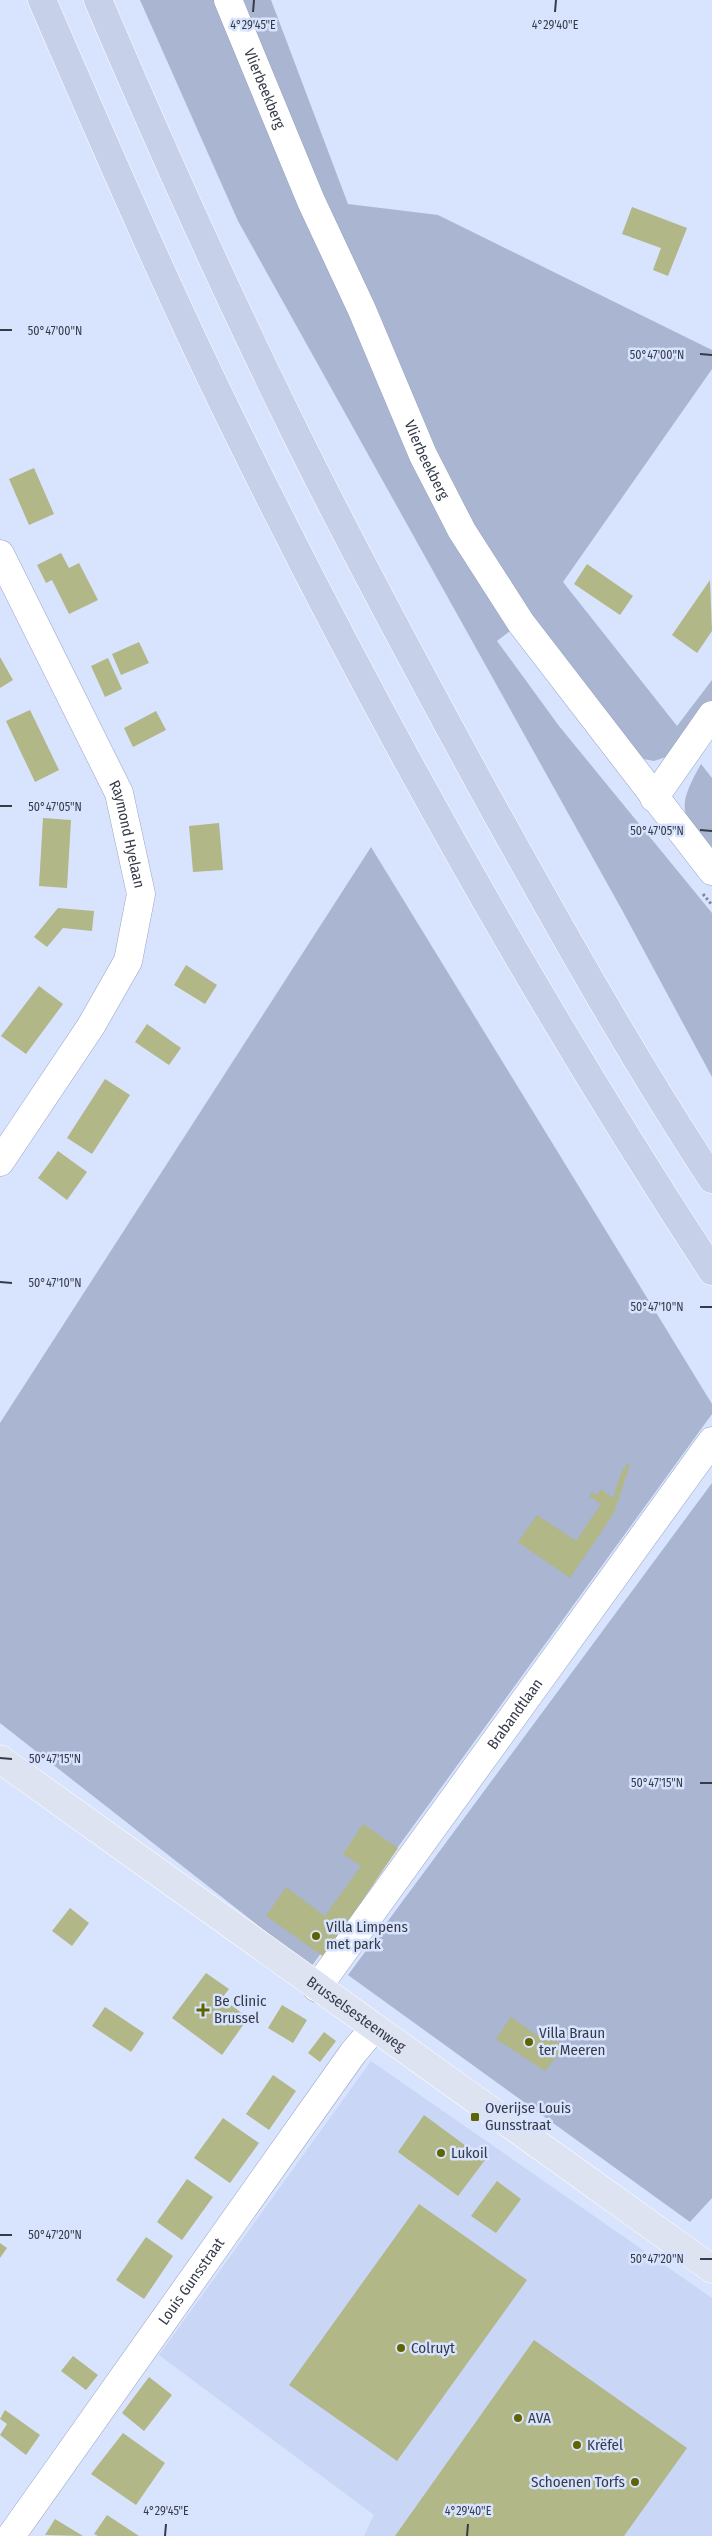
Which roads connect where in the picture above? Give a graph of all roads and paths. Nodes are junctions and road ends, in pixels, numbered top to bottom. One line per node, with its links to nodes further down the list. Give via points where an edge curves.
1 (42, 0): 10 (highway, via 132,206 247,453 365,682 501,927 635,1153)
2 (98, 0): 9 (highway, via 174,178 292,427 412,660 538,888 676,1124)
3 (228, 0): 6 (street, Vlierbeekberg, via 311,201 362,310 423,455 462,531 521,623)
4 (0, 554): 8 (street, Raymond Hyelaan, via 119,793 141,894 128,961 91,1026)
5 (712, 715): 6 (street)
6 (654, 798): 7 (street, Vlierbeekberg)
7 (712, 871)
8 (0, 1162)
9 (712, 1179)
10 (712, 1271)
11 (712, 1441): 13 (street, Brabandtlaan)
12 (0, 1758): 13 (main road, Brusselsesteenweg)
13 (317, 1988): 14 (main road, Brusselsesteenweg)
14 (374, 2028): 15 (main road, Brusselsesteenweg); 16 (street, Louis Gunsstraat, via 353,2053)
15 (712, 2269)
16 (11, 2536)

